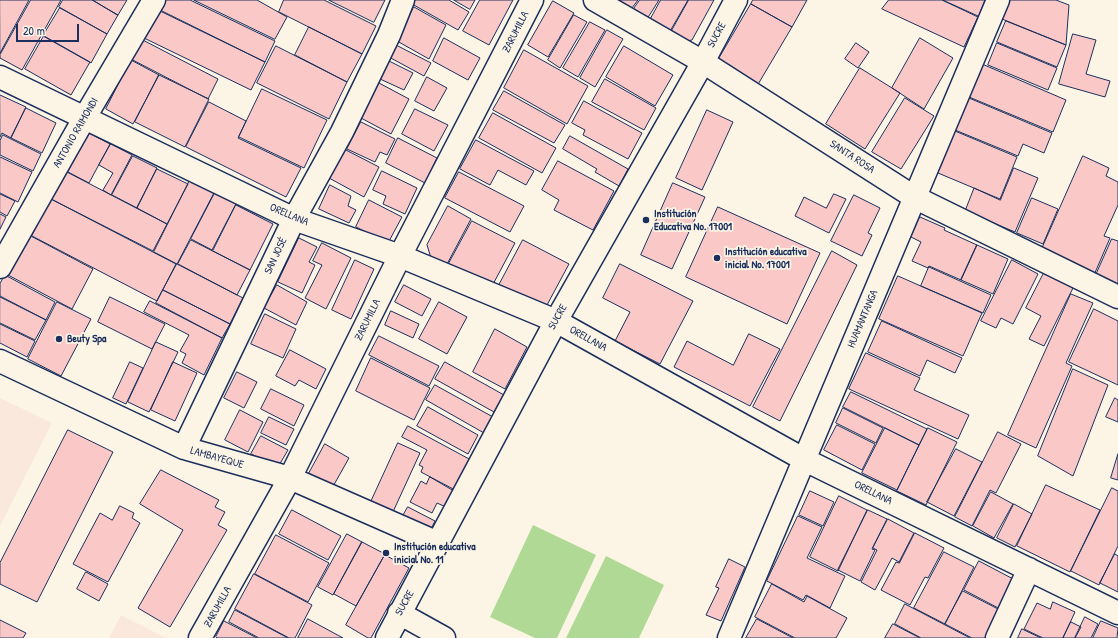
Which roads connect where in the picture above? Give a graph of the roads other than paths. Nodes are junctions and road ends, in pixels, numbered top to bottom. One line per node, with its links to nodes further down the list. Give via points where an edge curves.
1 (154, 0): 9 (street, ANTONIO RAIMONDI)
2 (403, 0): 11 (street, SAN JOSÉ, via 342,132)
3 (532, 0): 12 (street, ZARUMILLA)
4 (595, 0): 7 (street, SANTA ROSA)
5 (736, 0): 7 (street, SUCRE)
6 (998, 0): 10 (street, HUAMANTANGA)
7 (703, 62): 10 (street, SANTA ROSA); 15 (street, SUCRE)
8 (0, 77): 9 (street, ORELLANA)
9 (85, 117): 11 (street, ORELLANA); 13 (street, ANTONIO RAIMONDI)
10 (914, 197): 14 (street, SANTA ROSA); 18 (street, HUAMANTANGA)
11 (294, 219): 12 (street, ORELLANA); 17 (street, SAN JOSÉ)
12 (400, 256): 15 (street, ORELLANA); 19 (street, ZARUMILLA)
13 (0, 267)
14 (1118, 298)
15 (556, 321): 18 (street, ORELLANA); 20 (street, SUCRE)
16 (0, 361): 17 (street, LAMBAYEQUE)
17 (184, 448): 19 (street, LAMBAYEQUE)
18 (805, 460): 21 (street, ORELLANA); 27 (street, HUAMANTANGA)
19 (290, 478): 20 (street, LAMBAYEQUE); 24 (street, ZARUMILLA)
20 (438, 542): 22 (street, SUCRE)
21 (1029, 569): 23 (street, ORELLANA); 28 (street)
22 (399, 613): 25 (street, SUCRE); 26 (street)
23 (1118, 613)
24 (200, 638)
25 (387, 638)
26 (444, 638)
27 (729, 638)
28 (997, 638)

